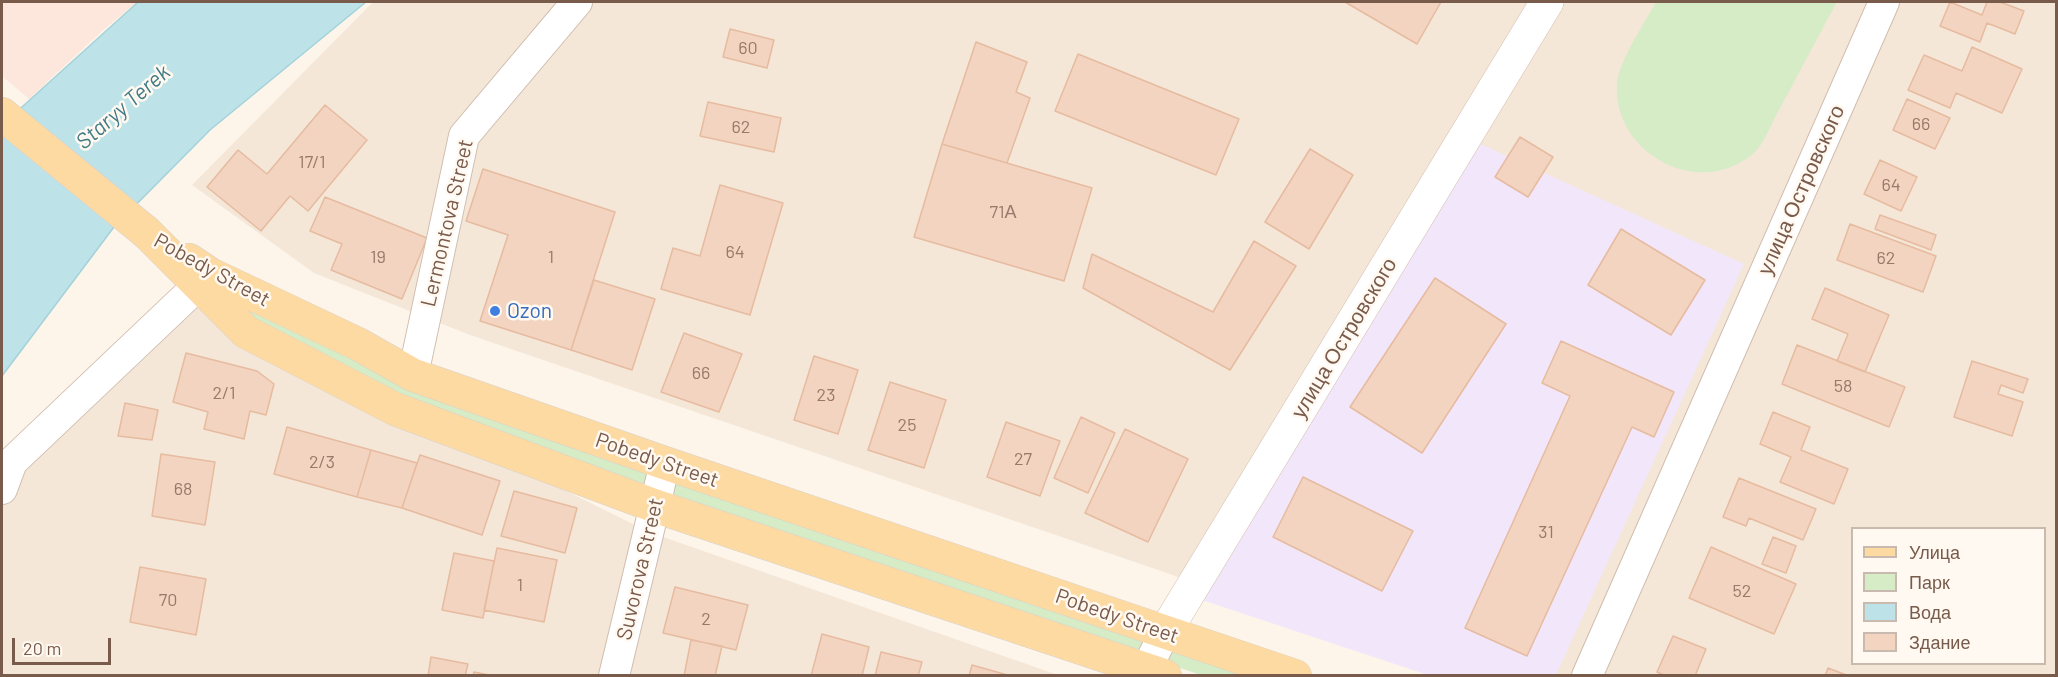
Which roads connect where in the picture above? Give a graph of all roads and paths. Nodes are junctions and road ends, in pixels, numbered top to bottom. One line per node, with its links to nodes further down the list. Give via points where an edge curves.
1 (577, 2): 6 (street, Lermontova Street, via 464,136)
2 (1547, 2): 10 (street, улица Островского)
3 (1884, 2): 14 (street, улица Островского)
4 (2, 114): 5 (main road, Pobedy Street)
5 (204, 279): 6 (main road, Pobedy Street, via 357,344); 8 (street, via 12,462); 9 (main road, Pobedy Street, via 246,332 395,409)
6 (413, 375): 7 (main road, Pobedy Street)
7 (665, 463): 9 (street, Suvorova Street); 10 (main road, Pobedy Street)
8 (2, 489)
9 (655, 506): 11 (main road, Pobedy Street); 12 (street, Suvorova Street)
10 (1165, 632): 11 (street, улица Островского); 13 (main road, Pobedy Street)
11 (1151, 673)
12 (614, 675)
13 (1295, 675)
14 (1587, 675)

